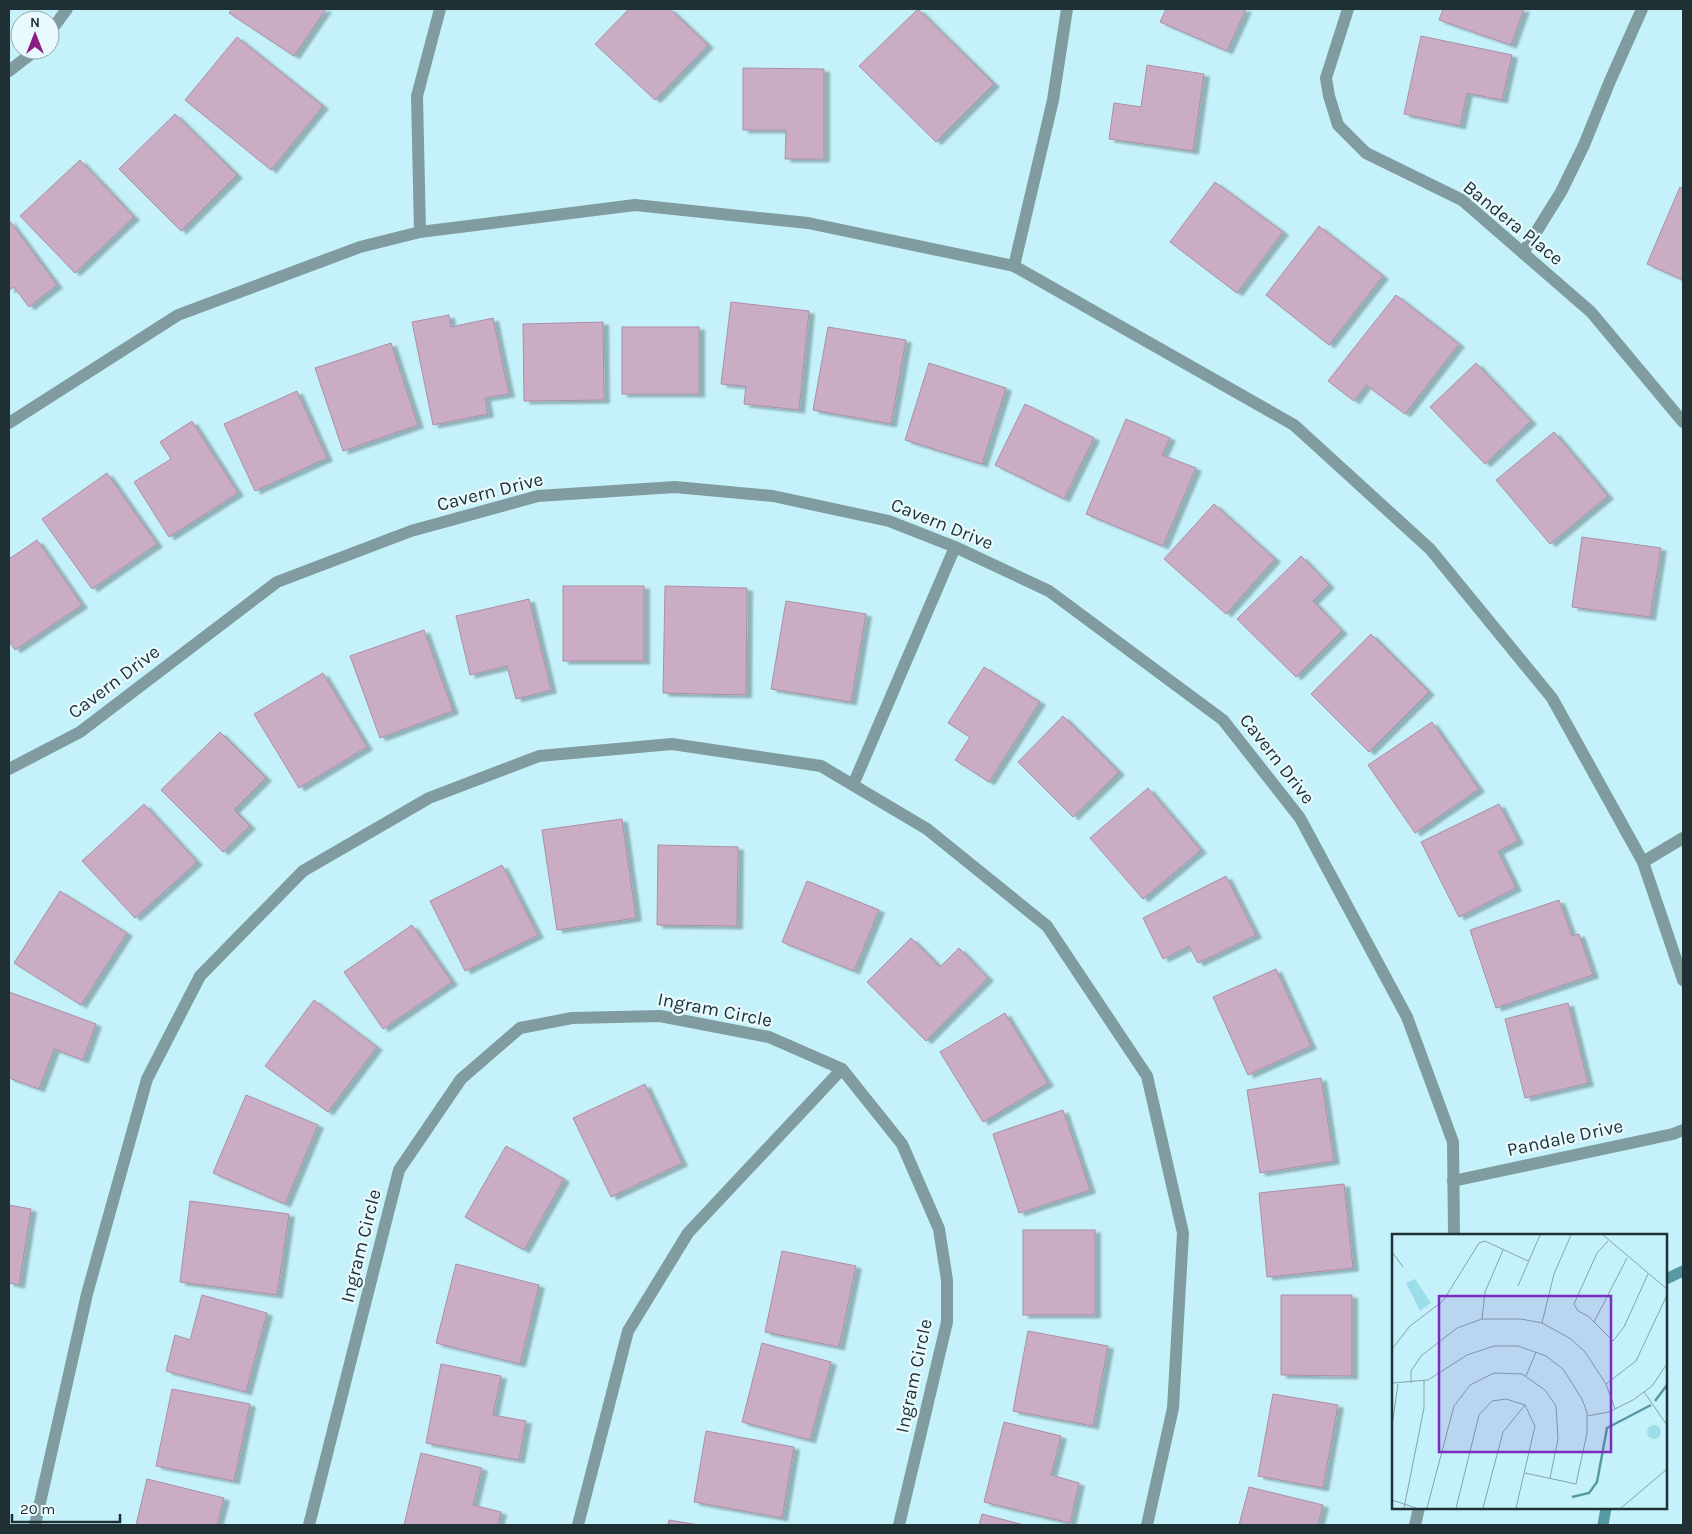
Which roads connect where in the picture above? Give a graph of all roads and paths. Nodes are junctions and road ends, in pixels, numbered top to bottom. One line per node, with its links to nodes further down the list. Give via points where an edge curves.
1 (440, 9): 7 (street, via 417,96)
2 (1067, 9): 9 (street, via 1053,100)
3 (1348, 9): 8 (street, Bandera Place, via 1326,78 1338,125 1366,152 1462,200)
4 (1642, 9): 8 (street, via 1561,192)
5 (23, 60): 6 (street)
6 (9, 71)
7 (420, 232): 9 (street, via 636,205 808,222); 11 (street, via 360,247 178,315)
8 (1522, 253): 10 (street, Bandera Place, via 1591,312)
9 (1014, 266): 16 (street, via 1294,425 1430,549 1552,698)
10 (1683, 422)
11 (9, 423)
12 (955, 548): 13 (street, Cavern Drive, via 889,520 772,496 675,487 538,496 411,531 277,582 80,732); 14 (street); 20 (street, Cavern Drive, via 1049,591 1223,720 1300,818 1407,1016 1453,1142)
13 (9, 769)
14 (853, 785): 23 (street, via 821,766 672,744 539,756 429,798 303,871 200,976 147,1079 87,1294); 27 (street, via 927,829 1047,926 1147,1076 1183,1232 1172,1408)
15 (1683, 838): 16 (street)
16 (1643, 862): 17 (street)
17 (1683, 980)
18 (842, 1069): 24 (street, Ingram Circle, via 769,1037 660,1016 572,1018 520,1028 462,1079 399,1170); 25 (street, via 688,1232 628,1331); 26 (street, Ingram Circle, via 902,1144 939,1229 947,1280 947,1322)
19 (1683, 1130): 20 (street, Pandale Drive)
20 (1453, 1180): 21 (street, Cavern Drive)
21 (1454, 1234)
22 (1419, 1509): 28 (street)
23 (35, 1525)
24 (309, 1525)
25 (578, 1525)
26 (899, 1525)
27 (1147, 1525)
28 (1415, 1525)

